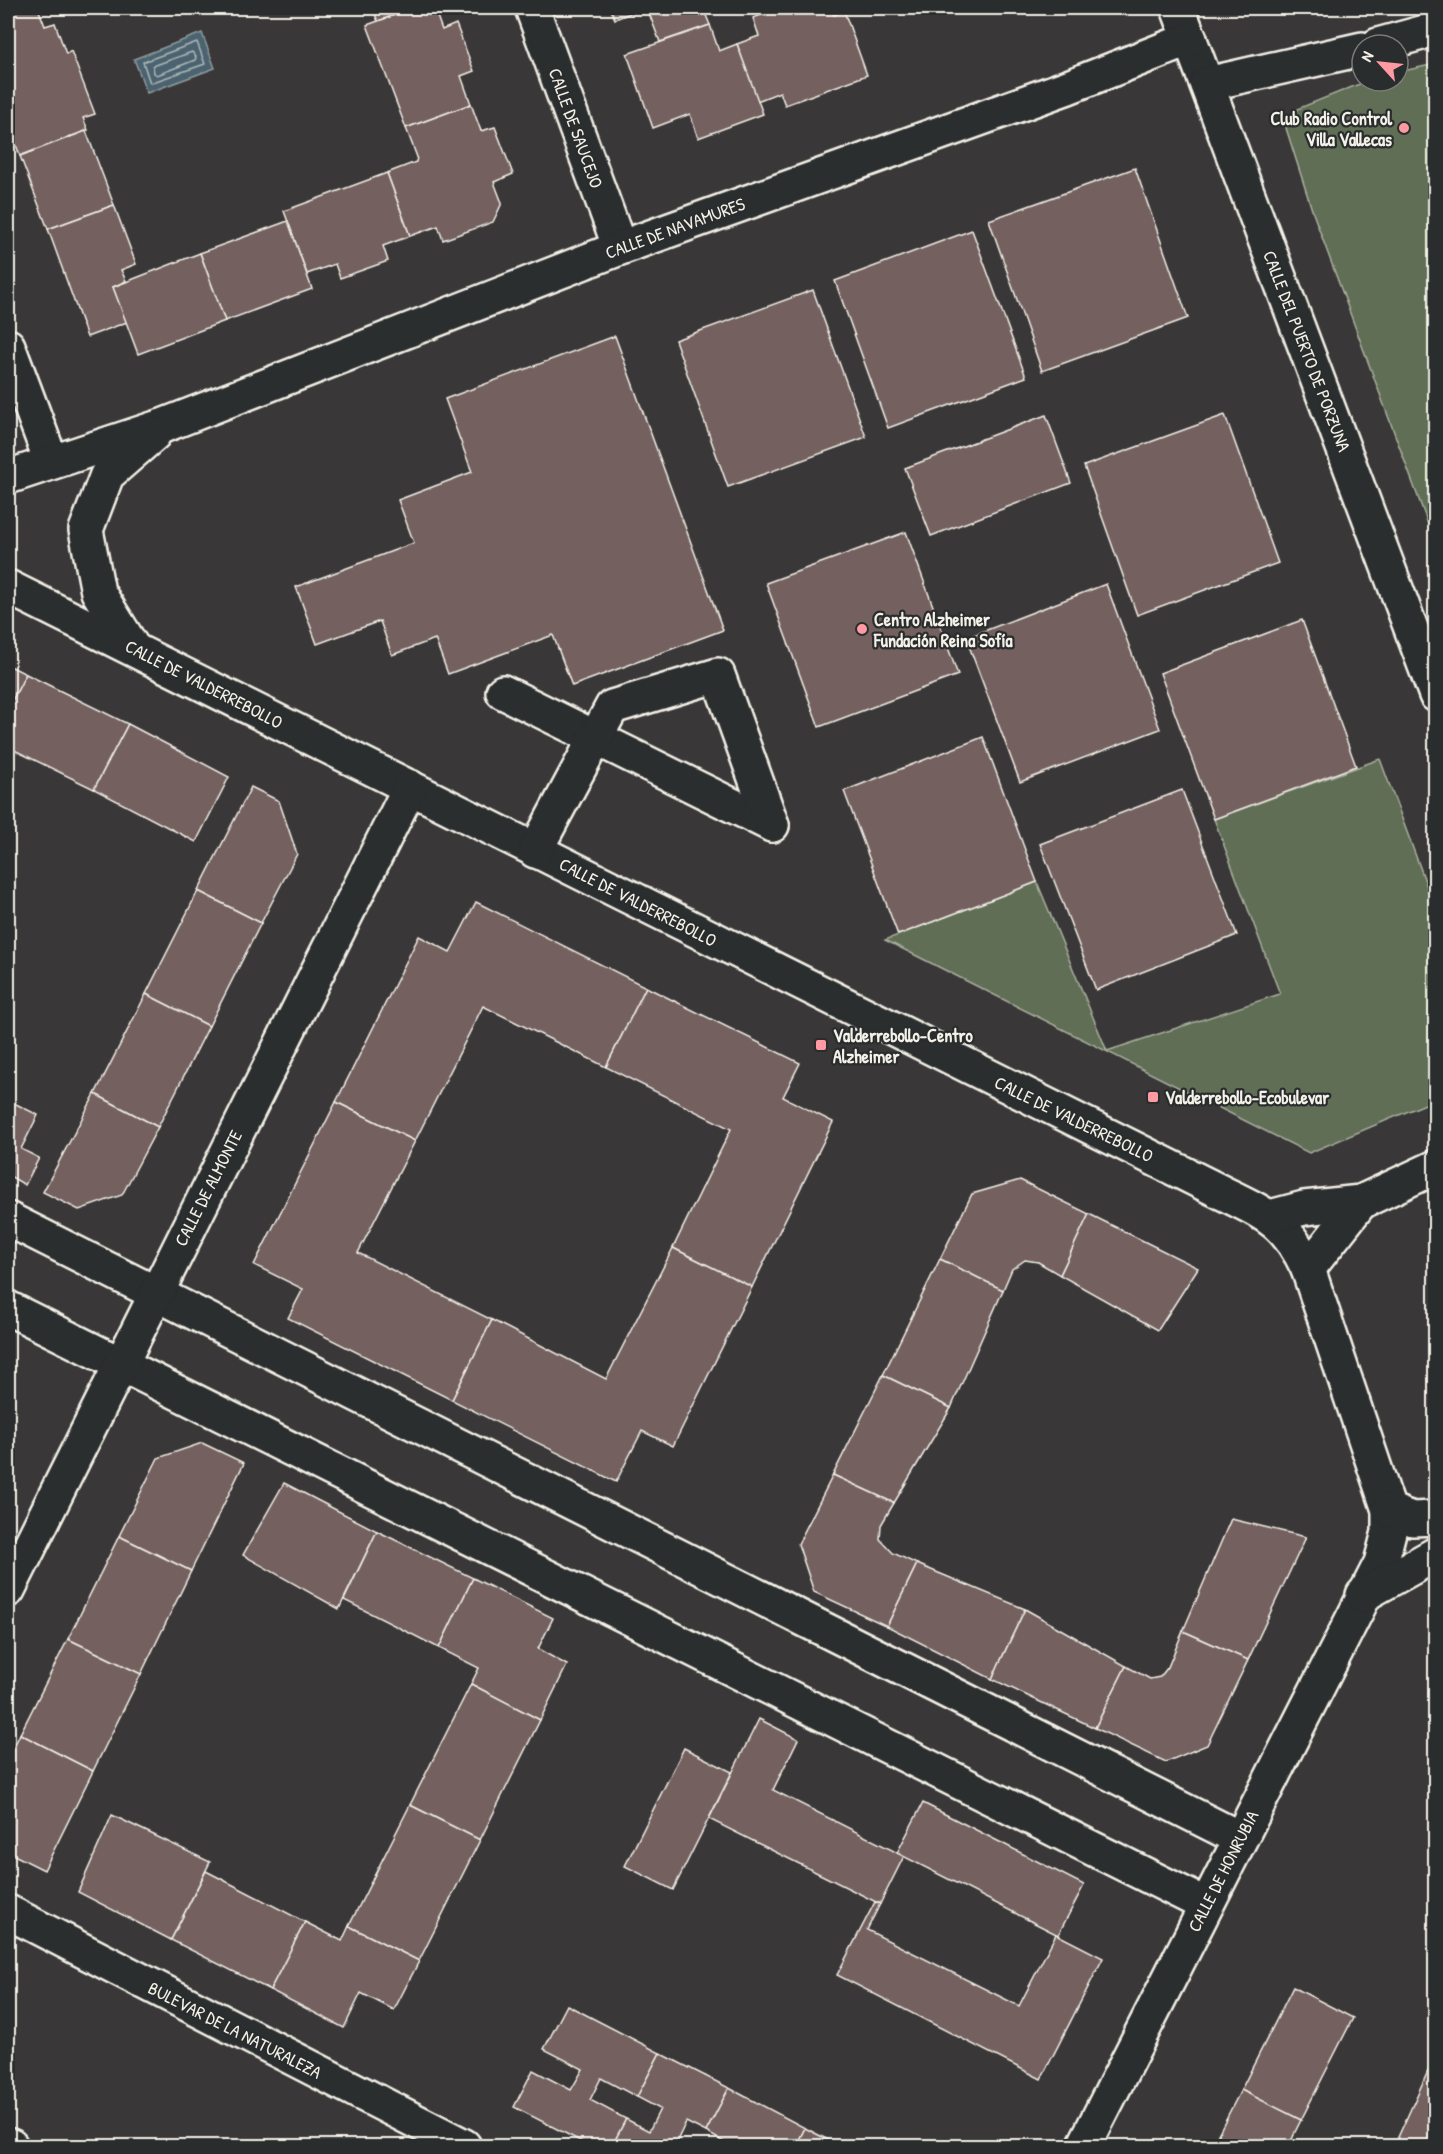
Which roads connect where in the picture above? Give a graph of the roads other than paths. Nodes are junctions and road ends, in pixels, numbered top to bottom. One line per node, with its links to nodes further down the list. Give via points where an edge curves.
1 (532, 8): 8 (street, CALLE DE SAUCEJO)
2 (1178, 8): 5 (street, CALLE DEL PUERTO DE PORZUNA)
3 (1436, 29): 4 (street)
4 (1410, 36)
5 (1190, 39): 7 (street, CALLE DEL PUERTO DE PORZUNA); 8 (street, CALLE DE NAVAMURES, via 1068,87)
6 (1350, 53): 7 (street)
7 (1207, 84): 16 (street, CALLE DEL PUERTO DE PORZUNA)
8 (620, 248): 10 (street, CALLE DE NAVAMURES)
9 (8, 346): 11 (street)
10 (165, 425): 11 (street, CALLE DE NAVAMURES); 14 (street, CALLE DE NAVAMURES, via 107,475 86,530 98,592)
11 (51, 461): 12 (street, CALLE DE NAVAMURES)
12 (8, 477)
13 (8, 587): 14 (street, CALLE DE VALDERREBOLLO)
14 (134, 648): 18 (street, CALLE DE VALDERREBOLLO)
15 (502, 693): 17 (street)
16 (1436, 695)
17 (595, 738): 17 (street, via 612,707 718,675 772,825); 19 (street)
18 (410, 787): 19 (street, CALLE DE VALDERREBOLLO); 25 (street, CALLE DE ALMONTE)
19 (535, 851): 22 (street, CALLE DE VALDERREBOLLO)
20 (1436, 1167): 21 (street)
21 (1361, 1202): 22 (street, via 1304,1208); 24 (street)
22 (1270, 1217): 24 (street, CALLE DE VALDERREBOLLO, via 1287,1232)
23 (8, 1219): 25 (street)
24 (1308, 1269): 28 (street, CALLE DE VALDERREBOLLO)
25 (155, 1293): 27 (street, CALLE DE ALMONTE); 33 (street)
26 (8, 1308): 27 (street)
27 (120, 1364): 31 (street, CALLE DE ALMONTE); 34 (street)
28 (1389, 1510): 29 (street, via 1412,1519); 32 (street, CALLE DE VALDERREBOLLO, via 1389,1532 1381,1563)
29 (1436, 1518)
30 (1436, 1554): 32 (street)
31 (8, 1590)
32 (1361, 1596): 33 (street, CALLE DE HONRUBIA)
33 (1239, 1838): 34 (street, CALLE DE HONRUBIA)
34 (1206, 1905): 37 (street, CALLE DE HONRUBIA)
35 (8, 1912): 36 (street, BULEVAR DE LA NATURALEZA)
36 (464, 2146)
37 (1084, 2146)

